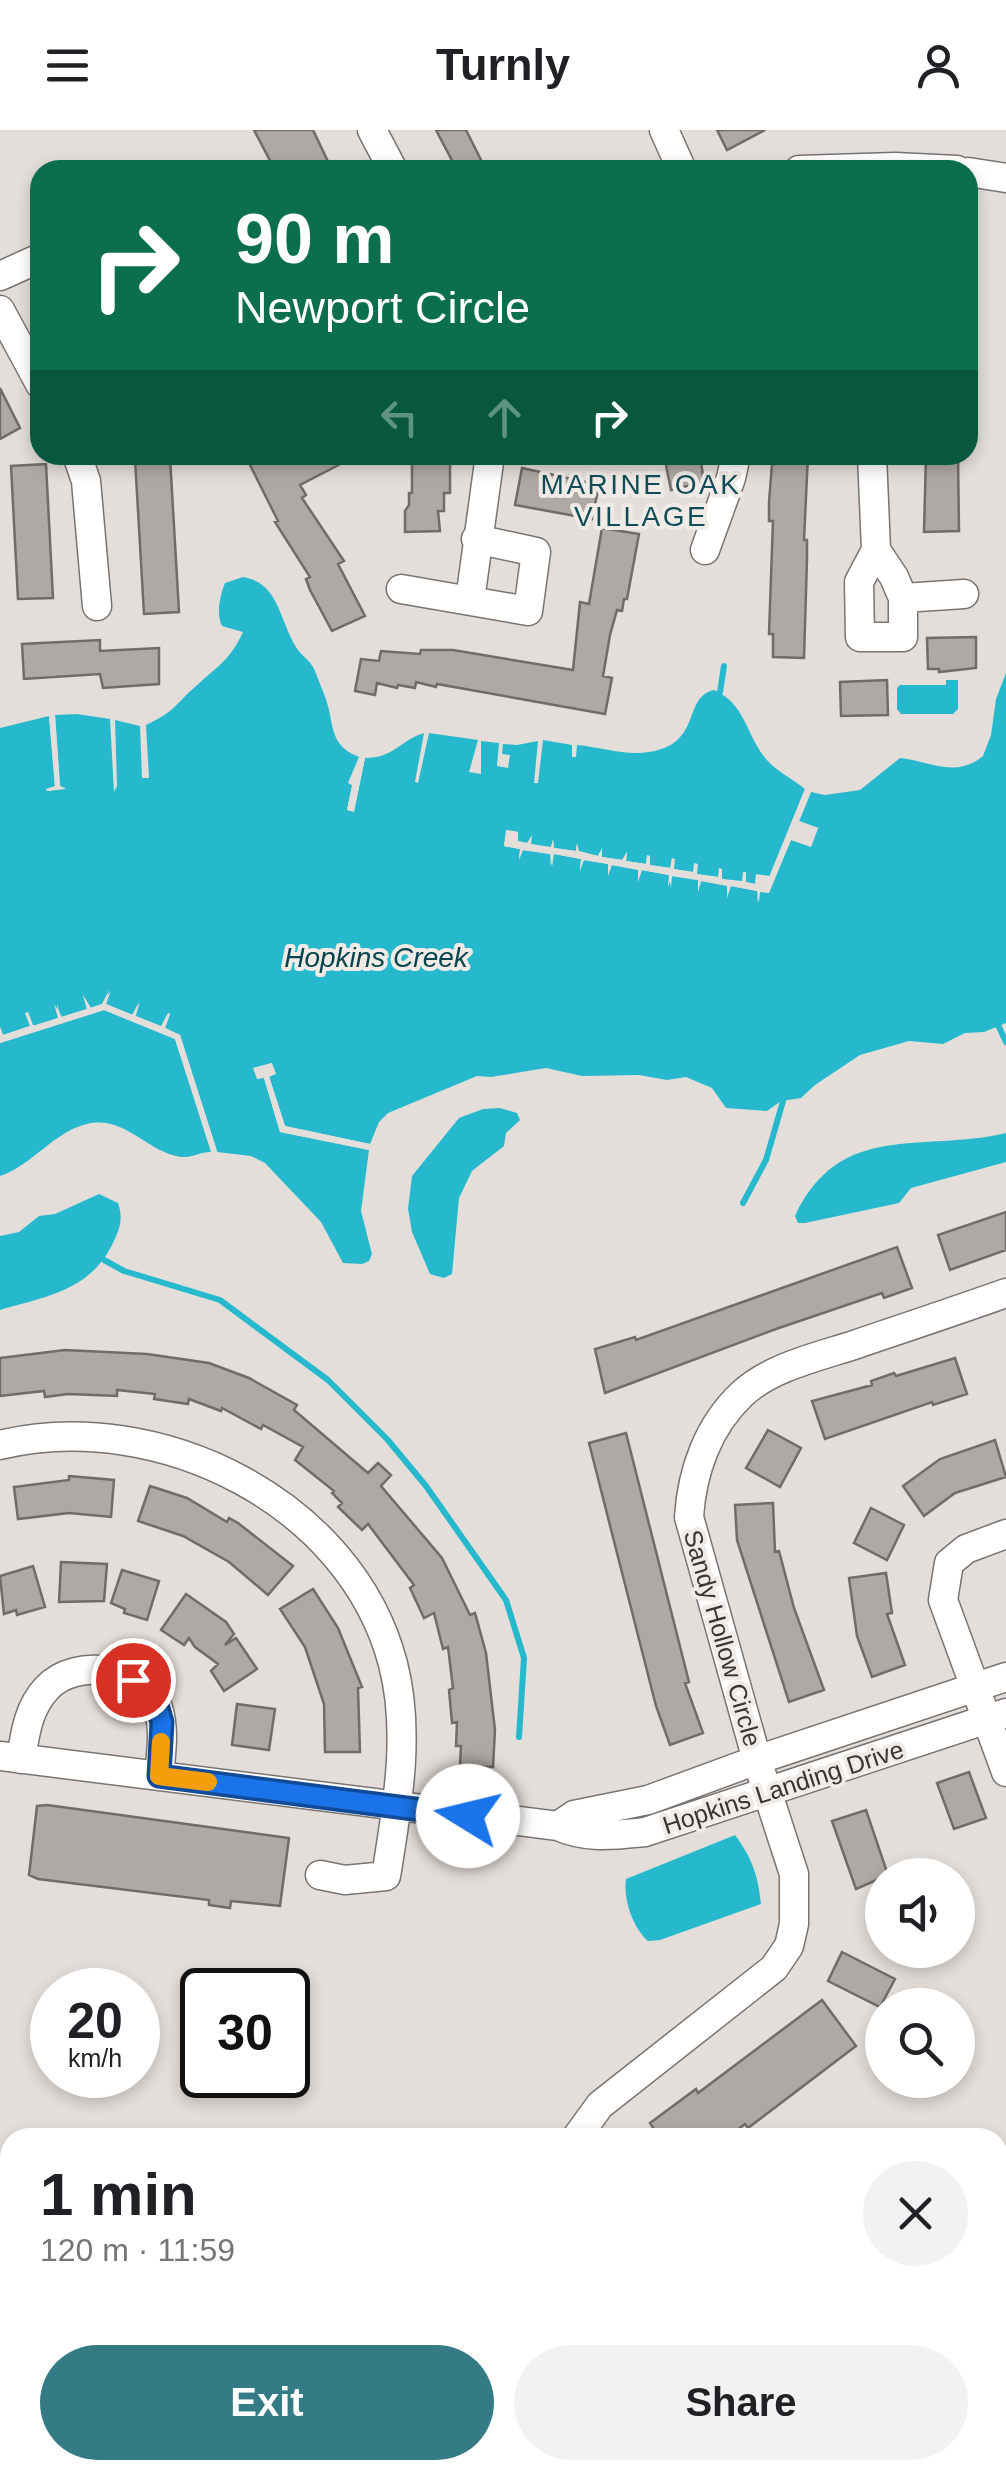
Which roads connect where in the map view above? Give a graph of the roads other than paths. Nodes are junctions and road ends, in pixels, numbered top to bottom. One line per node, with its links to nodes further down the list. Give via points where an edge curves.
1 (372, 130): 3 (street)
2 (664, 130): 4 (street)
3 (387, 160)
4 (678, 160)
5 (978, 174): 6 (street)
6 (1006, 178)
7 (30, 262): 8 (street)
8 (0, 276)
9 (0, 310): 10 (street)
10 (30, 366)
11 (80, 465): 22 (street)
12 (488, 465): 15 (street)
13 (734, 465): 16 (street)
14 (872, 465): 17 (street)
15 (476, 538): 21 (street); 21 (street, via 536,552 528,611)
16 (705, 550)
17 (876, 550): 20 (street); 20 (street, via 859,582 860,637 903,638)
18 (401, 589): 21 (street)
19 (964, 594): 20 (street)
20 (902, 598)
21 (470, 600)
22 (98, 606)
23 (1006, 1294): 30 (street, Sandy Hollow Circle, via 786,1368 743,1392 715,1428 691,1487 688,1517)
24 (0, 1445): 34 (street, via 79,1437 182,1455 278,1502 314,1532 353,1576 394,1666 401,1715)
25 (1006, 1534): 27 (street, via 966,1548 949,1563 944,1600)
26 (1006, 1677): 27 (street, Hopkins Landing Drive)
27 (976, 1688): 28 (street); 30 (street, Hopkins Landing Drive)
28 (997, 1716): 31 (street); 33 (street, Hopkins Landing Drive)
29 (10, 1757): 32 (street, Hopkins Landing Drive); 32 (street, via 46,1688 63,1675 104,1668 133,1680 156,1702 162,1722)
30 (757, 1760): 33 (street, Sandy Hollow Circle); 35 (street, Hopkins Landing Drive, via 648,1800 574,1815)
31 (1006, 1772)
32 (159, 1776): 34 (street, Hopkins Landing Drive)
33 (769, 1792): 35 (street, Hopkins Landing Drive, via 646,1832 577,1834); 37 (street, Sandy Hollow Circle, via 794,1874 797,1903 789,1946 755,1986 653,2061)
34 (398, 1805): 35 (street, Hopkins Landing Drive); 36 (street, via 386,1876)
35 (558, 1826)
36 (320, 1875)
37 (583, 2128)

